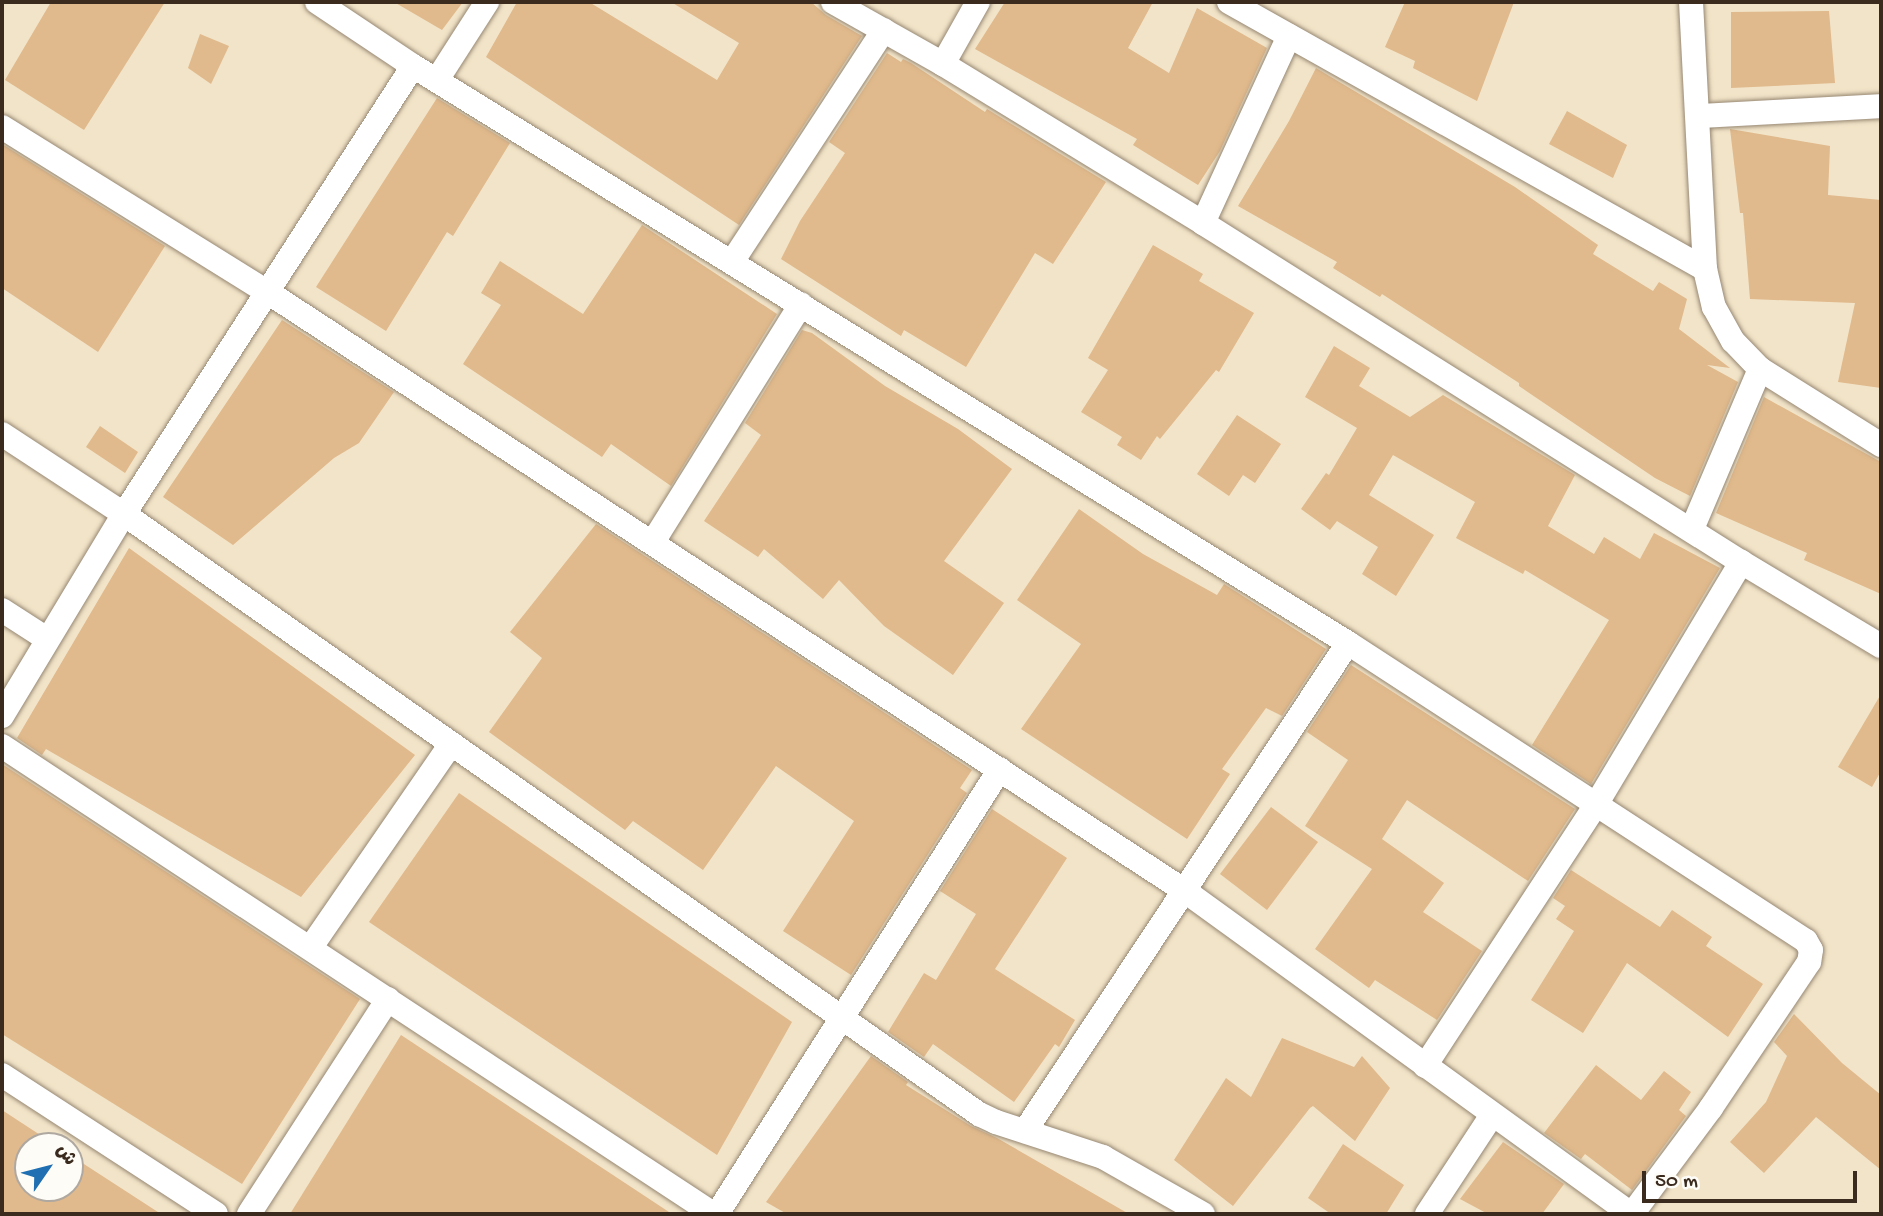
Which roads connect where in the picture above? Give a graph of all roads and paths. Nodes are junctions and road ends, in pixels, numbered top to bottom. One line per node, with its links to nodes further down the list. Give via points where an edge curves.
1 (317, 2): 10 (street)
2 (487, 2): 11 (street)
3 (833, 2): 7 (street)
4 (978, 2): 9 (street)
5 (1229, 2): 8 (street)
6 (1691, 2): 13 (street)
7 (884, 30): 9 (street); 16 (street)
8 (1289, 36): 15 (street); 17 (street)
9 (943, 64): 15 (street)
10 (413, 66): 11 (street); 18 (street)
11 (438, 80): 16 (street)
12 (1881, 106): 13 (street)
13 (1699, 116): 17 (street)
14 (2, 127): 18 (street)
15 (1203, 223): 24 (street)
16 (732, 262): 19 (street)
17 (1705, 269): 20 (street, via 1723,325)
18 (269, 293): 23 (street); 25 (street)
19 (801, 304): 25 (street); 29 (street)
20 (1760, 369): 22 (street); 24 (street)
21 (2, 434): 23 (street)
22 (1881, 445)
23 (124, 514): 28 (street); 32 (street)
24 (1692, 529): 26 (street)
25 (653, 542): 34 (street)
26 (1741, 562): 30 (street); 35 (street)
27 (2, 610): 28 (street)
28 (47, 639): 31 (street)
29 (1348, 643): 35 (street); 36 (street)
30 (1881, 646)
31 (2, 716)
32 (451, 744): 37 (street); 39 (street)
33 (2, 746): 37 (street)
34 (1000, 769): 36 (street); 39 (street)
35 (1597, 803): 40 (street); 50 (street, via 1806,941 1811,950 1809,961 1711,1108)
36 (1185, 891): 40 (street); 43 (street)
37 (311, 947): 38 (street)
38 (388, 999): 46 (street); 47 (street)
39 (842, 1019): 43 (street, via 979,1114); 47 (street)
40 (1425, 1066): 42 (street)
41 (2, 1075): 45 (street)
42 (1492, 1115): 49 (street); 50 (street)
43 (1025, 1131): 44 (street, via 1103,1157)
44 (1170, 1206): 48 (street)
45 (216, 1214)
46 (249, 1214)
47 (715, 1214)
48 (1203, 1214)
49 (1427, 1214)
50 (1632, 1214)

